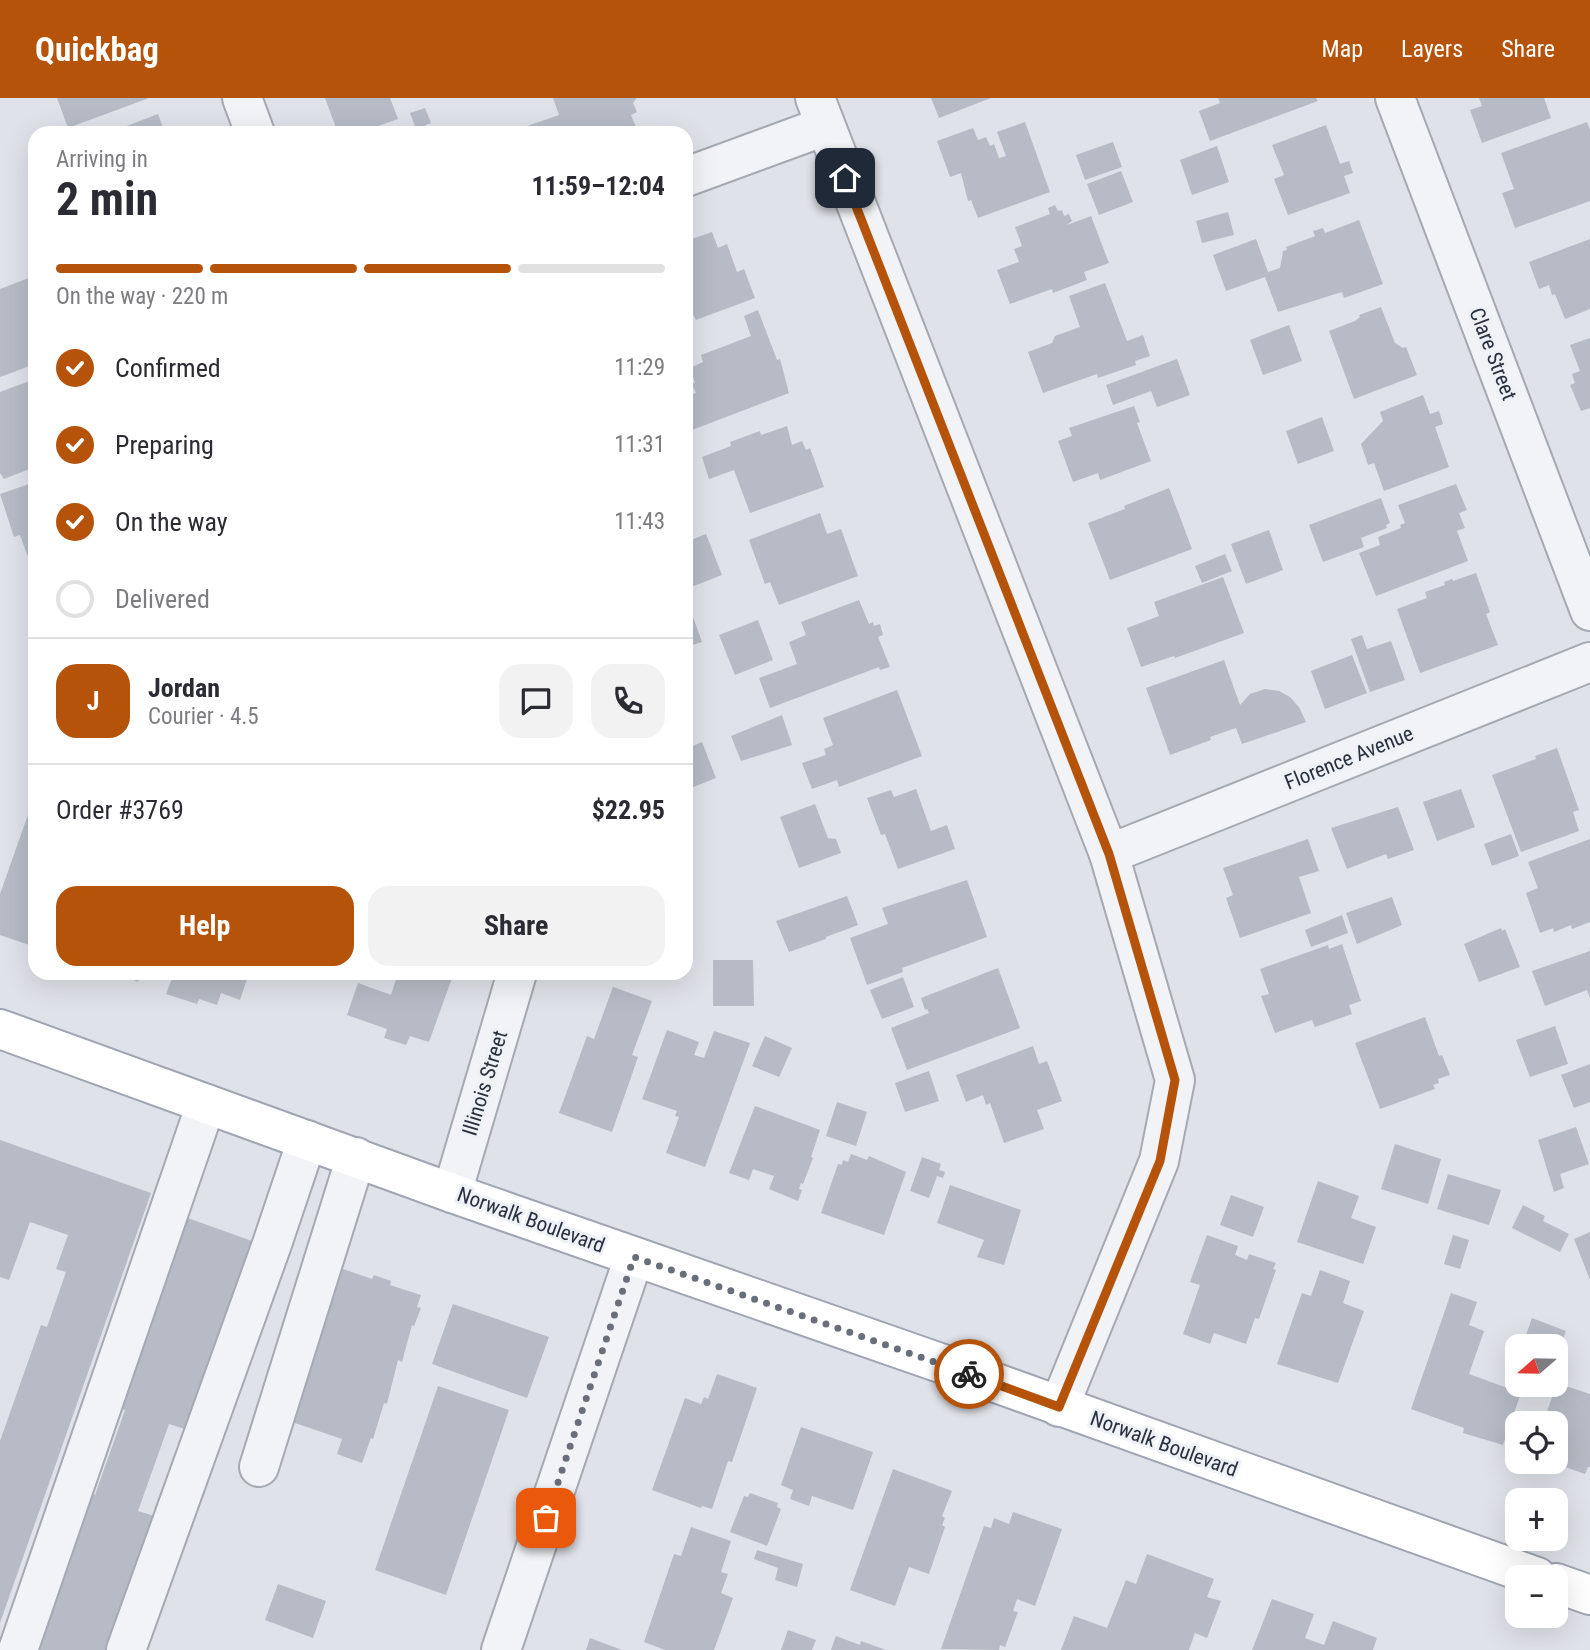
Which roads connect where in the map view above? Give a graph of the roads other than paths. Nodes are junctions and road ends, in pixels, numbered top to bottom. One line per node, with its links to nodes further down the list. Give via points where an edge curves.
1 (242, 98): 4 (street)
2 (1395, 98): 6 (street, Clare Street)
3 (820, 112): 5 (street); 8 (street)
4 (252, 126)
5 (693, 174)
6 (1590, 611)
7 (1590, 662): 8 (street, Florence Avenue)
8 (1109, 854): 16 (street, via 1175,1080 1160,1161)
9 (515, 980): 14 (street, Illinois Street)
10 (0, 1029): 11 (main road, Norwalk Boulevard)
11 (206, 1104): 12 (main road, Norwalk Boulevard); 21 (street)
12 (307, 1140): 13 (main road, Norwalk Boulevard); 22 (street)
13 (356, 1157): 14 (main road, Norwalk Boulevard); 17 (street)
14 (452, 1193): 15 (main road, Norwalk Boulevard)
15 (634, 1257): 16 (main road, Norwalk Boulevard); 23 (street)
16 (1059, 1407): 18 (main road, Norwalk Boulevard)
17 (258, 1467)
18 (1505, 1566)
19 (1568, 1587): 20 (main road)
20 (1590, 1595)
21 (18, 1650)
22 (126, 1650)
23 (501, 1650)

